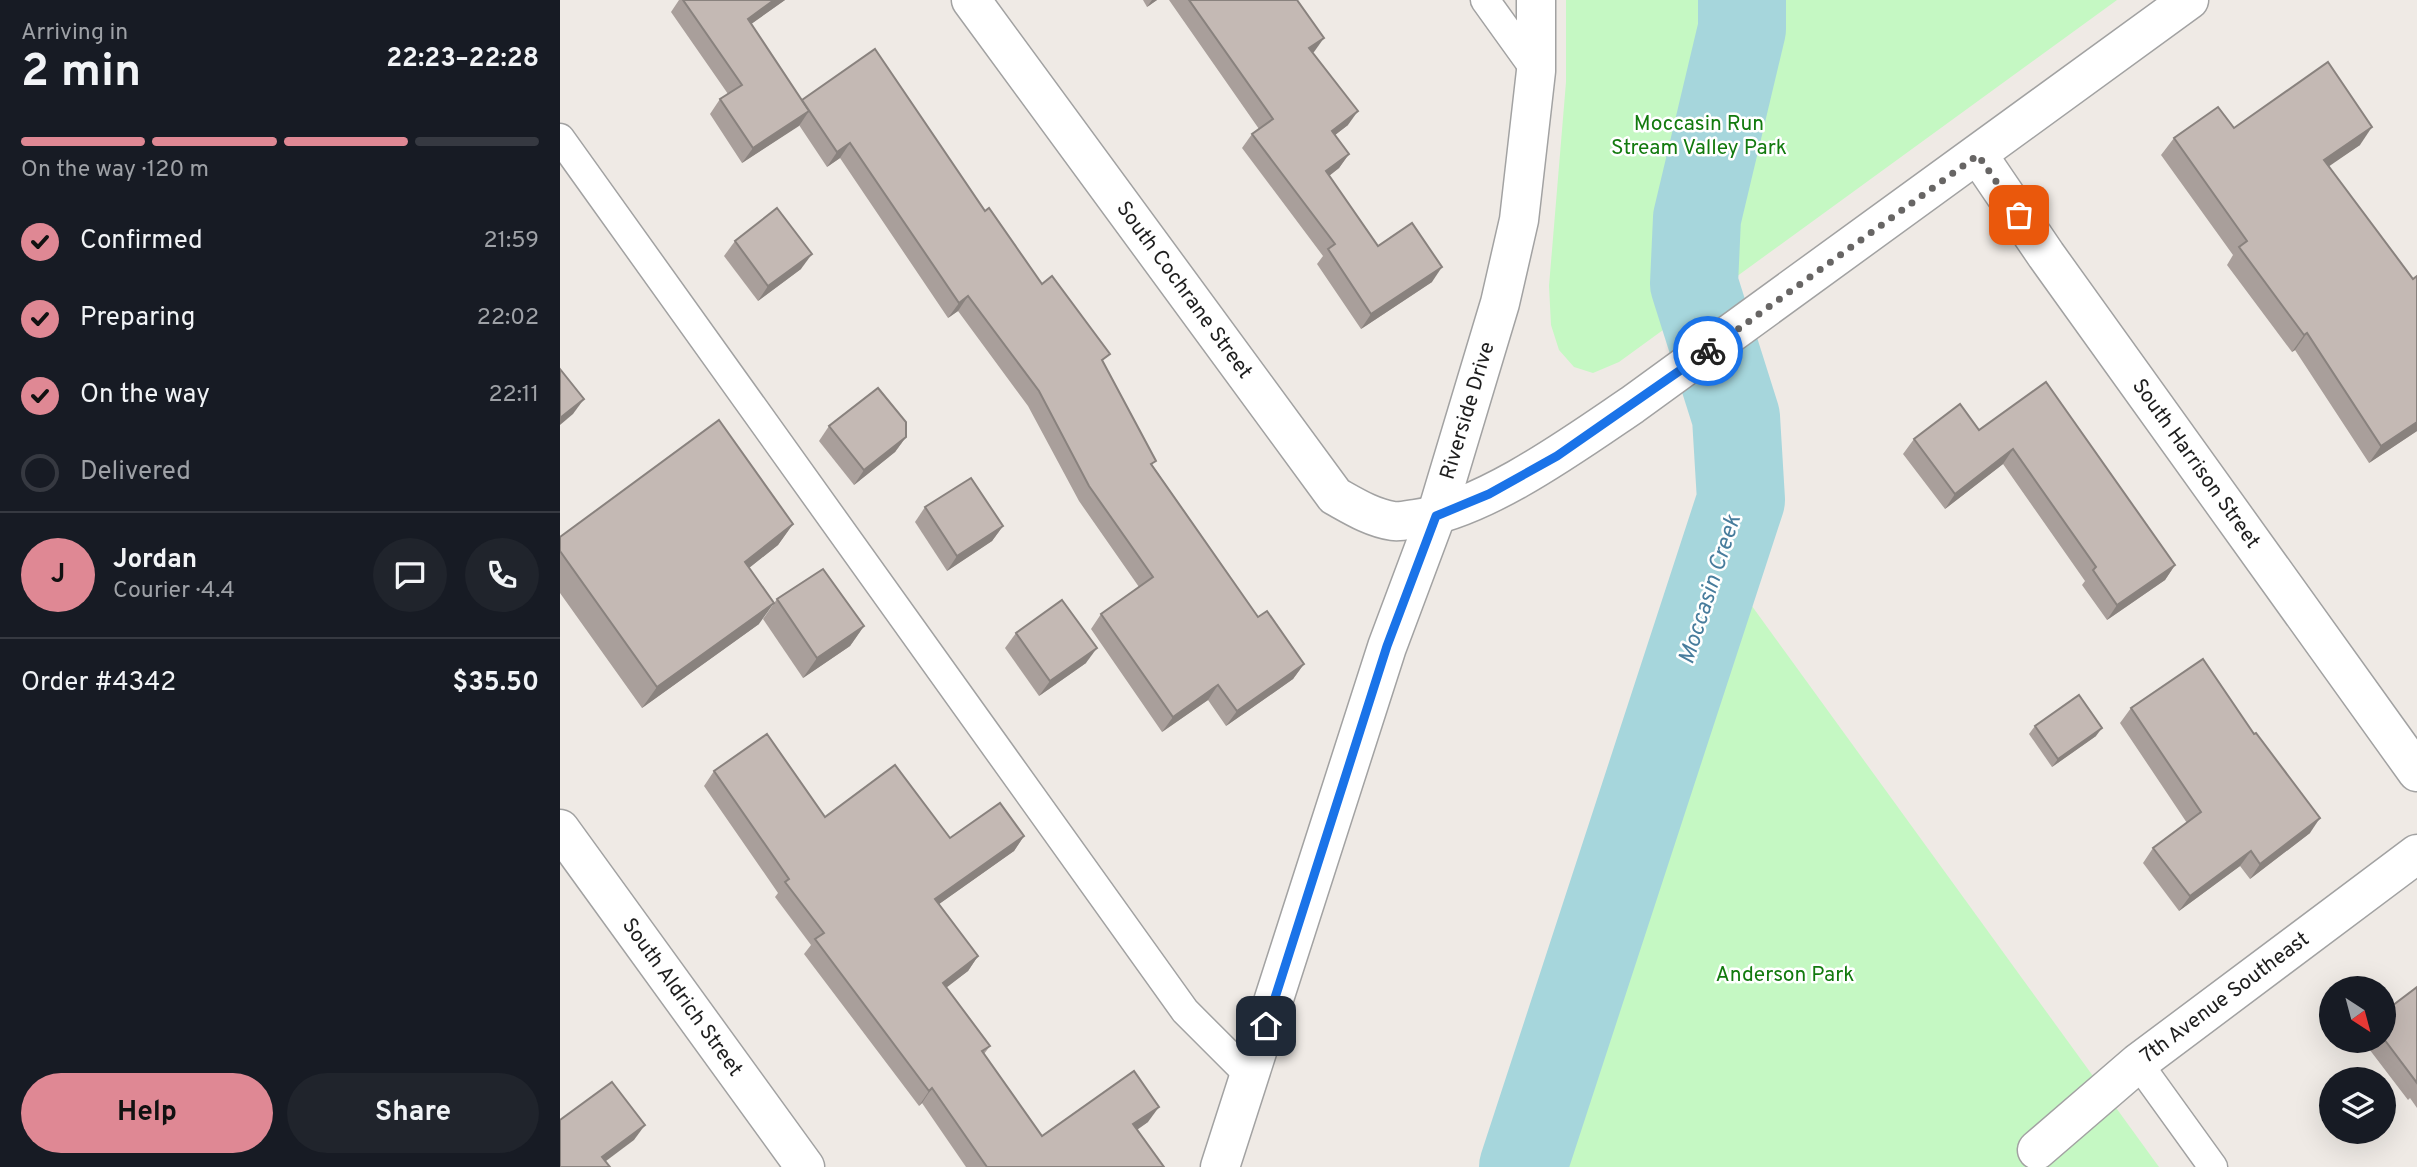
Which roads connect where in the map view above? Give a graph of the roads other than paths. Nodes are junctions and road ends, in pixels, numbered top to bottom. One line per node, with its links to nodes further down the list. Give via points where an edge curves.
1 (971, 0): 8 (street, South Cochrane Street, via 1335,496 1363,512 1395,522)
2 (1485, 0): 5 (lane)
3 (1536, 0): 5 (street, Riverside Drive)
4 (2189, 0): 7 (street, South Cochrane Street)
5 (1536, 71): 8 (street, Riverside Drive, via 1519,220 1500,303)
6 (560, 138): 13 (lane, via 1185,1011)
7 (1978, 155): 8 (street, South Cochrane Street, via 1557,456 1489,494); 9 (street, South Harrison Street)
8 (1436, 516): 13 (street, Riverside Drive, via 1387,646)
9 (2417, 772)
10 (560, 829): 15 (street, South Aldrich Street)
11 (2417, 854): 12 (street, 7th Avenue Southeast)
12 (2138, 1063): 14 (street, 7th Avenue Southeast); 17 (lane)
13 (1250, 1076): 16 (street, Riverside Drive)
14 (2037, 1150)
15 (805, 1167)
16 (1220, 1167)
17 (2213, 1167)

